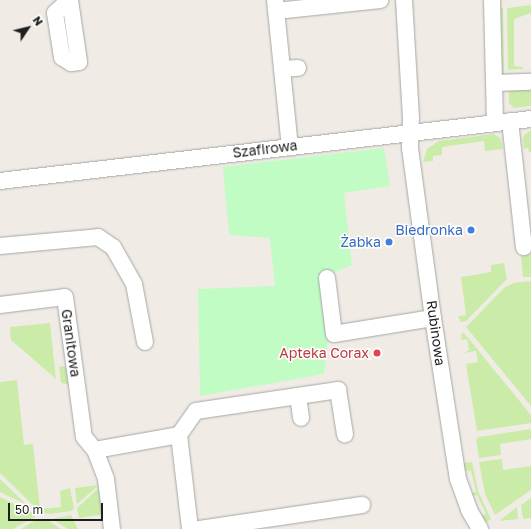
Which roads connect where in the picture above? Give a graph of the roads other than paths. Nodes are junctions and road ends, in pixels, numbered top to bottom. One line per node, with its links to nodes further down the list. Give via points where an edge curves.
1 (380, 0): 4 (street)
2 (404, 0): 11 (street, Rubinowa, via 402,55)
3 (492, 0): 8 (street)
4 (275, 6): 6 (street)
5 (298, 68): 6 (street)
6 (282, 69): 12 (street)
7 (531, 82): 8 (street)
8 (494, 83): 10 (street)
9 (531, 119): 10 (street, Szafirowa)
10 (502, 122): 11 (street, Szafirowa); 15 (street)
11 (412, 132): 12 (street, Szafirowa); 18 (street, Rubinowa, via 410,148)
12 (290, 147): 13 (street, Szafirowa)
13 (0, 181)
14 (0, 246): 19 (street, via 98,236 113,247 134,284)
15 (524, 247)
16 (327, 278): 18 (street, via 334,334)
17 (0, 304): 24 (street, Granitowa, via 65,297 84,437)
18 (433, 318): 30 (street, Rubinowa, via 458,479 469,510)
19 (145, 342)
20 (298, 396): 21 (street); 22 (street, via 338,390); 23 (street, via 196,411)
21 (301, 418)
22 (345, 434)
23 (178, 436): 24 (street); 28 (street)
24 (95, 450): 27 (street, Granitowa, via 106,479)
25 (362, 505): 26 (street)
26 (225, 527): 29 (street)
27 (112, 529)
28 (190, 529)
29 (199, 529)
30 (480, 529)

